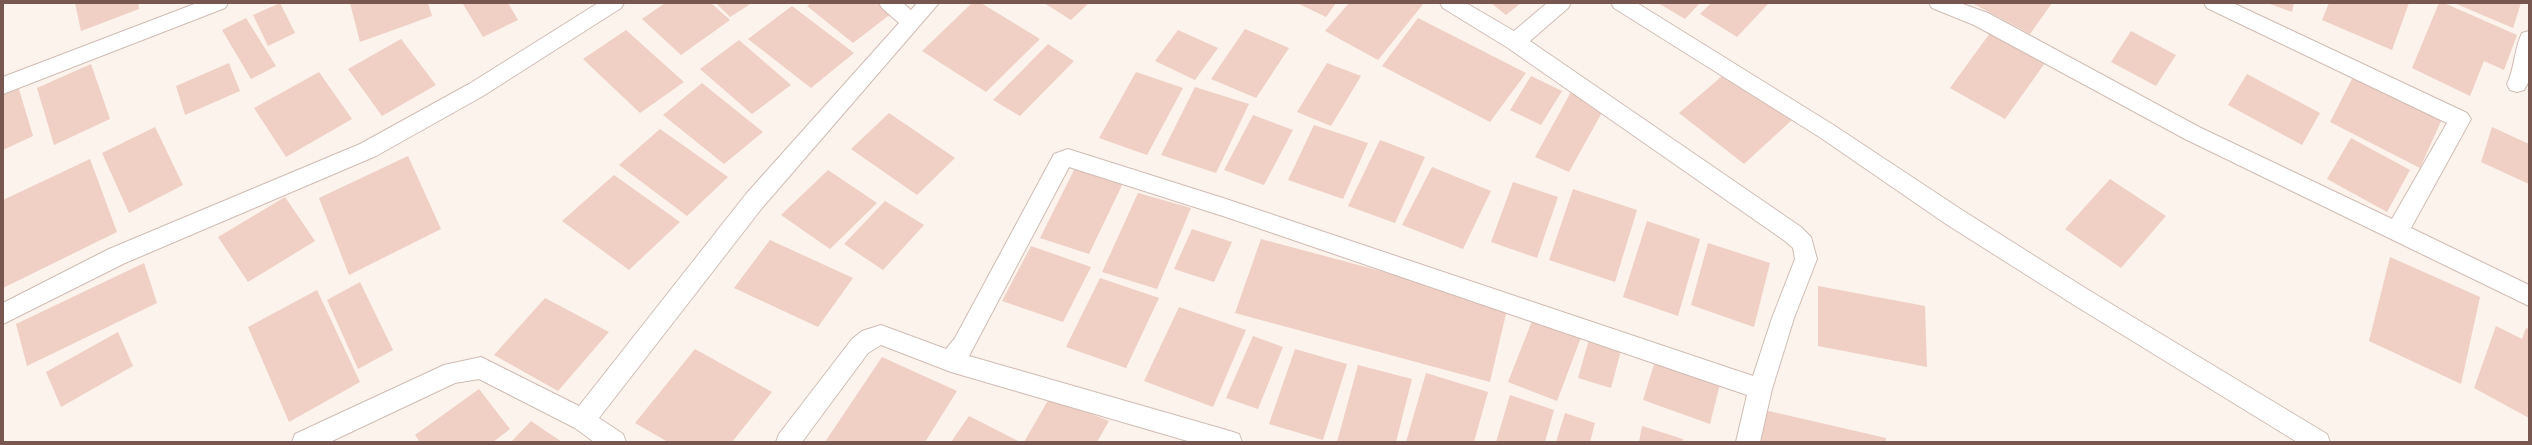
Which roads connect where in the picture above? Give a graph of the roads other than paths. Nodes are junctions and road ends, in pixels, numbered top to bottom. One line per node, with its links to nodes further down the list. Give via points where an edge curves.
1 (218, 3): 14 (street)
2 (614, 3): 17 (street, via 476,90 368,150 117,256)
3 (889, 3): 10 (street)
4 (929, 3): 10 (street)
5 (1450, 3): 12 (street)
6 (1561, 3): 12 (street)
7 (1621, 3): 26 (street, via 1828,132 2075,294)
8 (1939, 3): 15 (street, via 1981,19 2192,133)
9 (2214, 3): 15 (street, via 2460,120)
10 (912, 22): 20 (street, via 754,201)
11 (2529, 39): 13 (street, via 2522,74)
12 (1514, 42): 19 (street, via 1794,234 1803,244 1806,259 1783,318)
13 (2517, 84)
14 (3, 86)
15 (2398, 232): 16 (street)
16 (2529, 296)
17 (3, 314)
18 (951, 362): 19 (street, via 963,345 1062,160 1068,158 1234,210); 23 (street, via 881,335 870,338 860,346); 24 (street)
19 (1760, 389): 25 (street)
20 (583, 420): 21 (street, via 481,368 452,373); 22 (street)
21 (304, 442)
22 (614, 442)
23 (788, 442)
24 (1230, 442)
25 (1748, 442)
26 (2318, 442)

